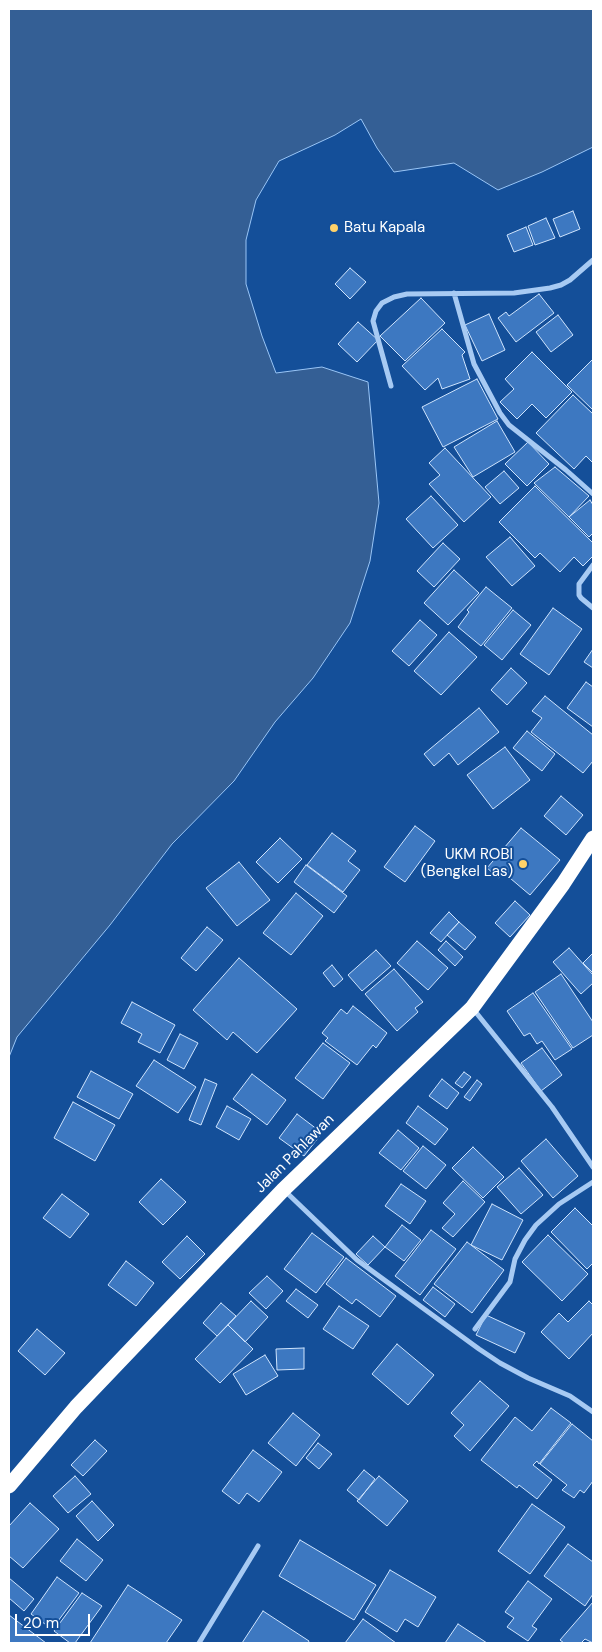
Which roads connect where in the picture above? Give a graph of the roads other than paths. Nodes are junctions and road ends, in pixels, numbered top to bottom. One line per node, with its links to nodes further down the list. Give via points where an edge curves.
1 (593, 260): 2 (street, via 570,280 550,288 514,293)
2 (454, 293): 3 (street, via 407,294 382,303 376,311 373,321); 4 (street, via 474,364 500,413)
3 (391, 386)
4 (593, 494)
5 (593, 564): 6 (street, via 579,584 579,595)
6 (593, 608)
7 (593, 838): 8 (highway, Jalan Pahlawan)
8 (472, 1008): 9 (street, via 552,1107); 11 (highway, Jalan Pahlawan)
9 (593, 1167)
10 (593, 1182): 12 (street, via 559,1204 536,1226 515,1259 510,1282)
11 (283, 1190): 13 (street, via 357,1260 479,1350 528,1378 570,1396); 14 (highway, Jalan Pahlawan, via 76,1407)
12 (475, 1329)
13 (593, 1412)
14 (9, 1486)
15 (258, 1546): 16 (street)
16 (199, 1643)

